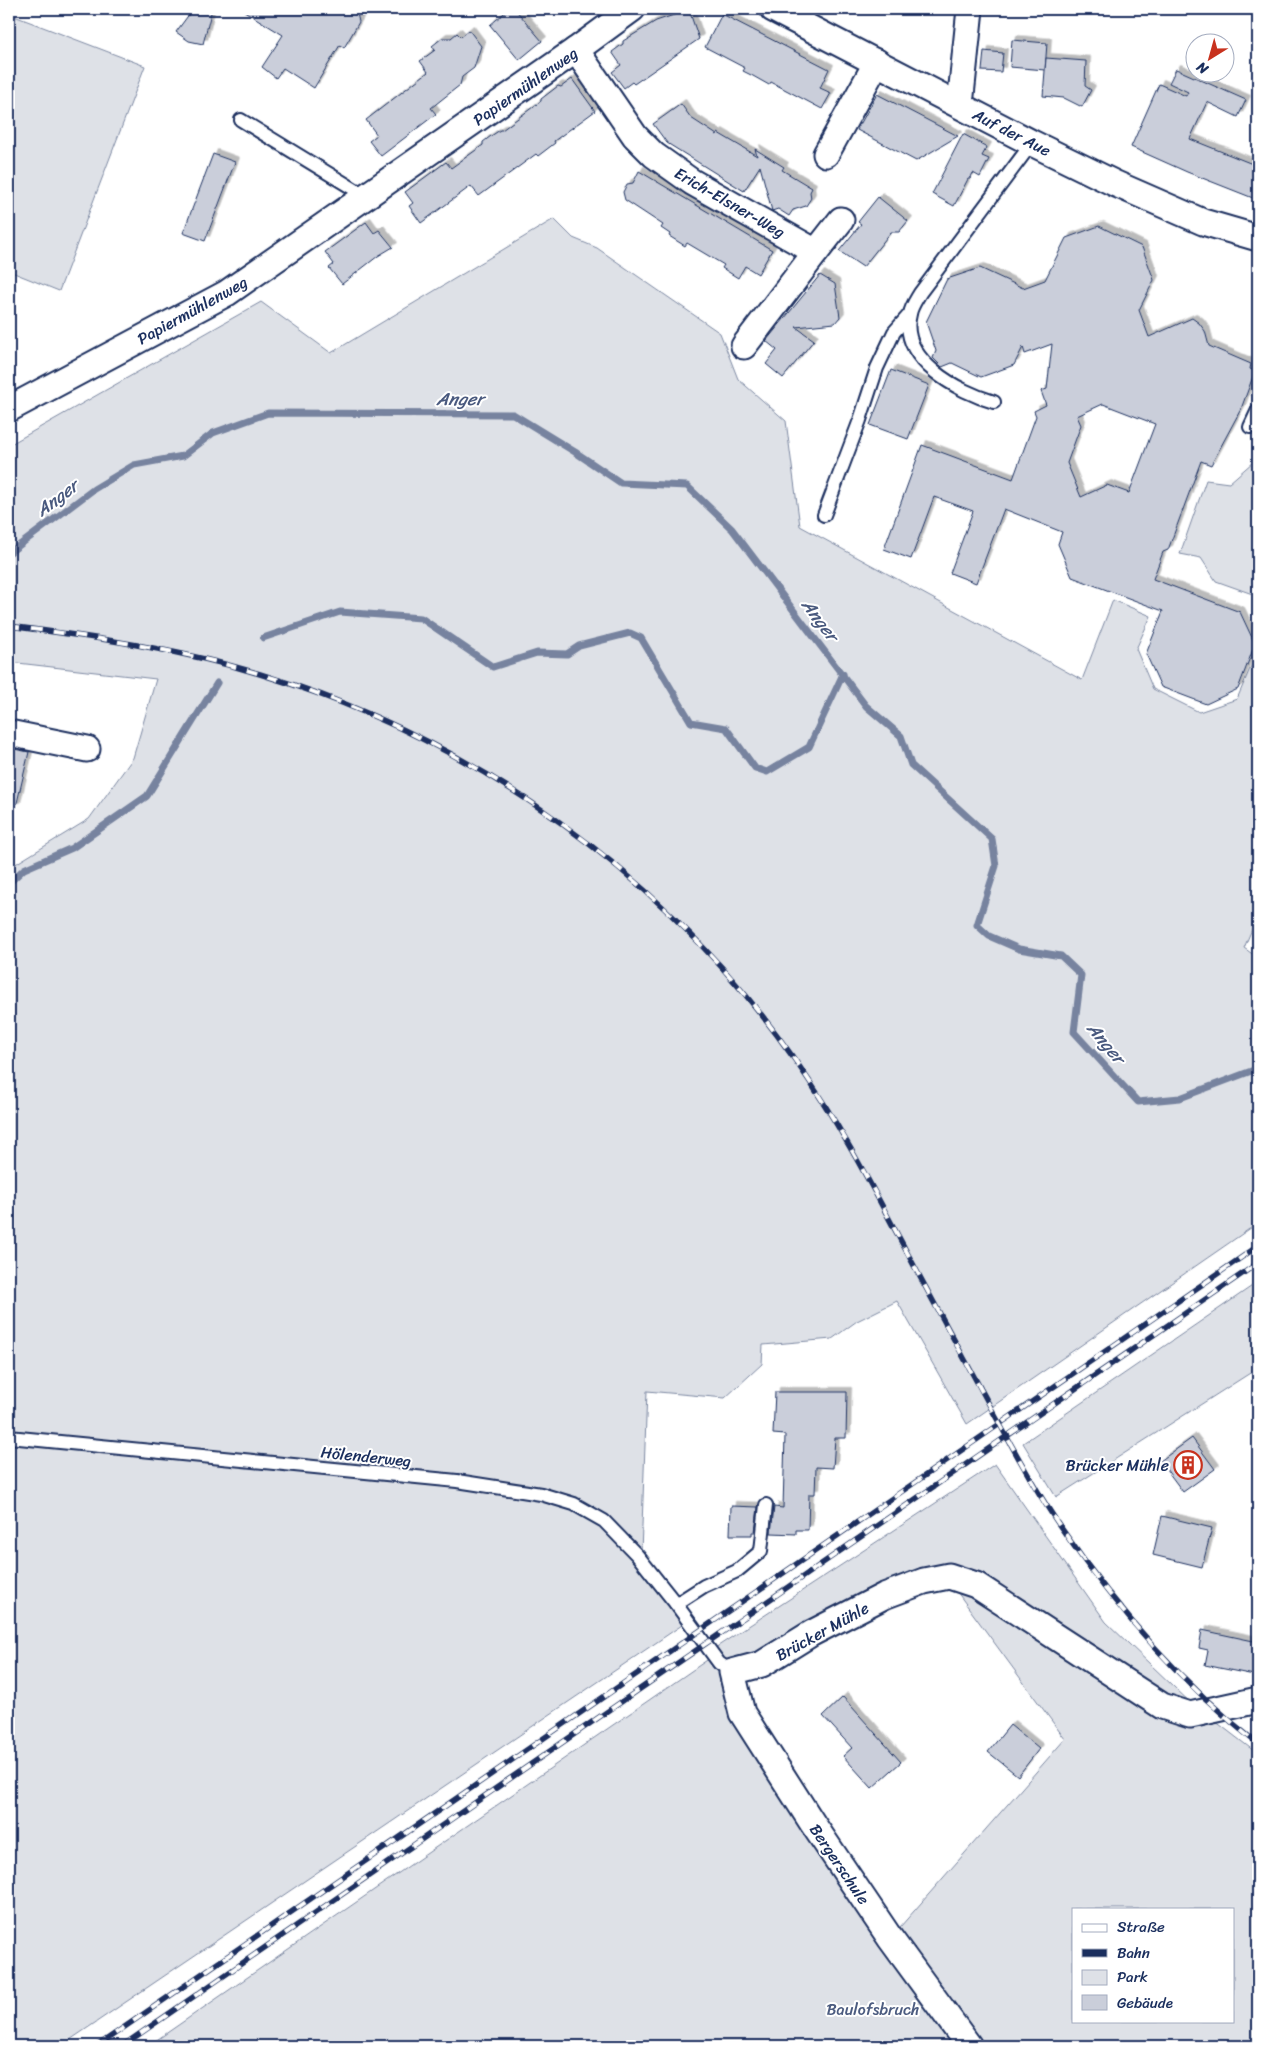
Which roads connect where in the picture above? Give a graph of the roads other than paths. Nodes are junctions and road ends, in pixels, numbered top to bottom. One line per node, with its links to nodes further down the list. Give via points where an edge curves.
1 (632, 9): 4 (street, Papiermühlenweg)
2 (773, 9): 5 (street, Auf der Aue)
3 (970, 9): 6 (street)
4 (576, 50): 10 (street, Papiermühlenweg); 13 (street, Erich-Elsner-Weg, via 635,136 654,155 692,182)
5 (877, 62): 6 (street, Auf der Aue); 9 (street)
6 (960, 105): 8 (street, Auf der Aue)
7 (240, 120): 10 (lane)
8 (1032, 143): 12 (street, Auf der Aue, via 1203,222); 14 (lane, via 920,293)
9 (826, 154)
10 (367, 197): 17 (street, Papiermühlenweg, via 227,293)
11 (841, 220): 13 (street)
12 (1258, 238)
13 (816, 252): 15 (street)
14 (909, 315): 16 (lane, via 910,337 921,359 940,377); 20 (lane, via 894,332 877,368)
15 (744, 346)
16 (994, 402)
17 (9, 410)
18 (1258, 410): 19 (lane)
19 (1250, 427)
20 (824, 515)
21 (9, 732): 22 (street)
22 (86, 749)
23 (9, 1437): 25 (lane, Hölenderweg, via 457,1481 541,1494 574,1504 604,1521 637,1555)
24 (766, 1505): 25 (lane, via 761,1551 737,1571 704,1586)
25 (676, 1604): 26 (lane, Hölenderweg, via 719,1663)
26 (732, 1672): 27 (street, Brücker Mühle, via 762,1664 812,1633 884,1596 924,1581 949,1576 976,1585 1162,1706 1190,1715); 28 (street, Bergerschule, via 742,1713 879,1921)
27 (1258, 1700)
28 (969, 2046)

